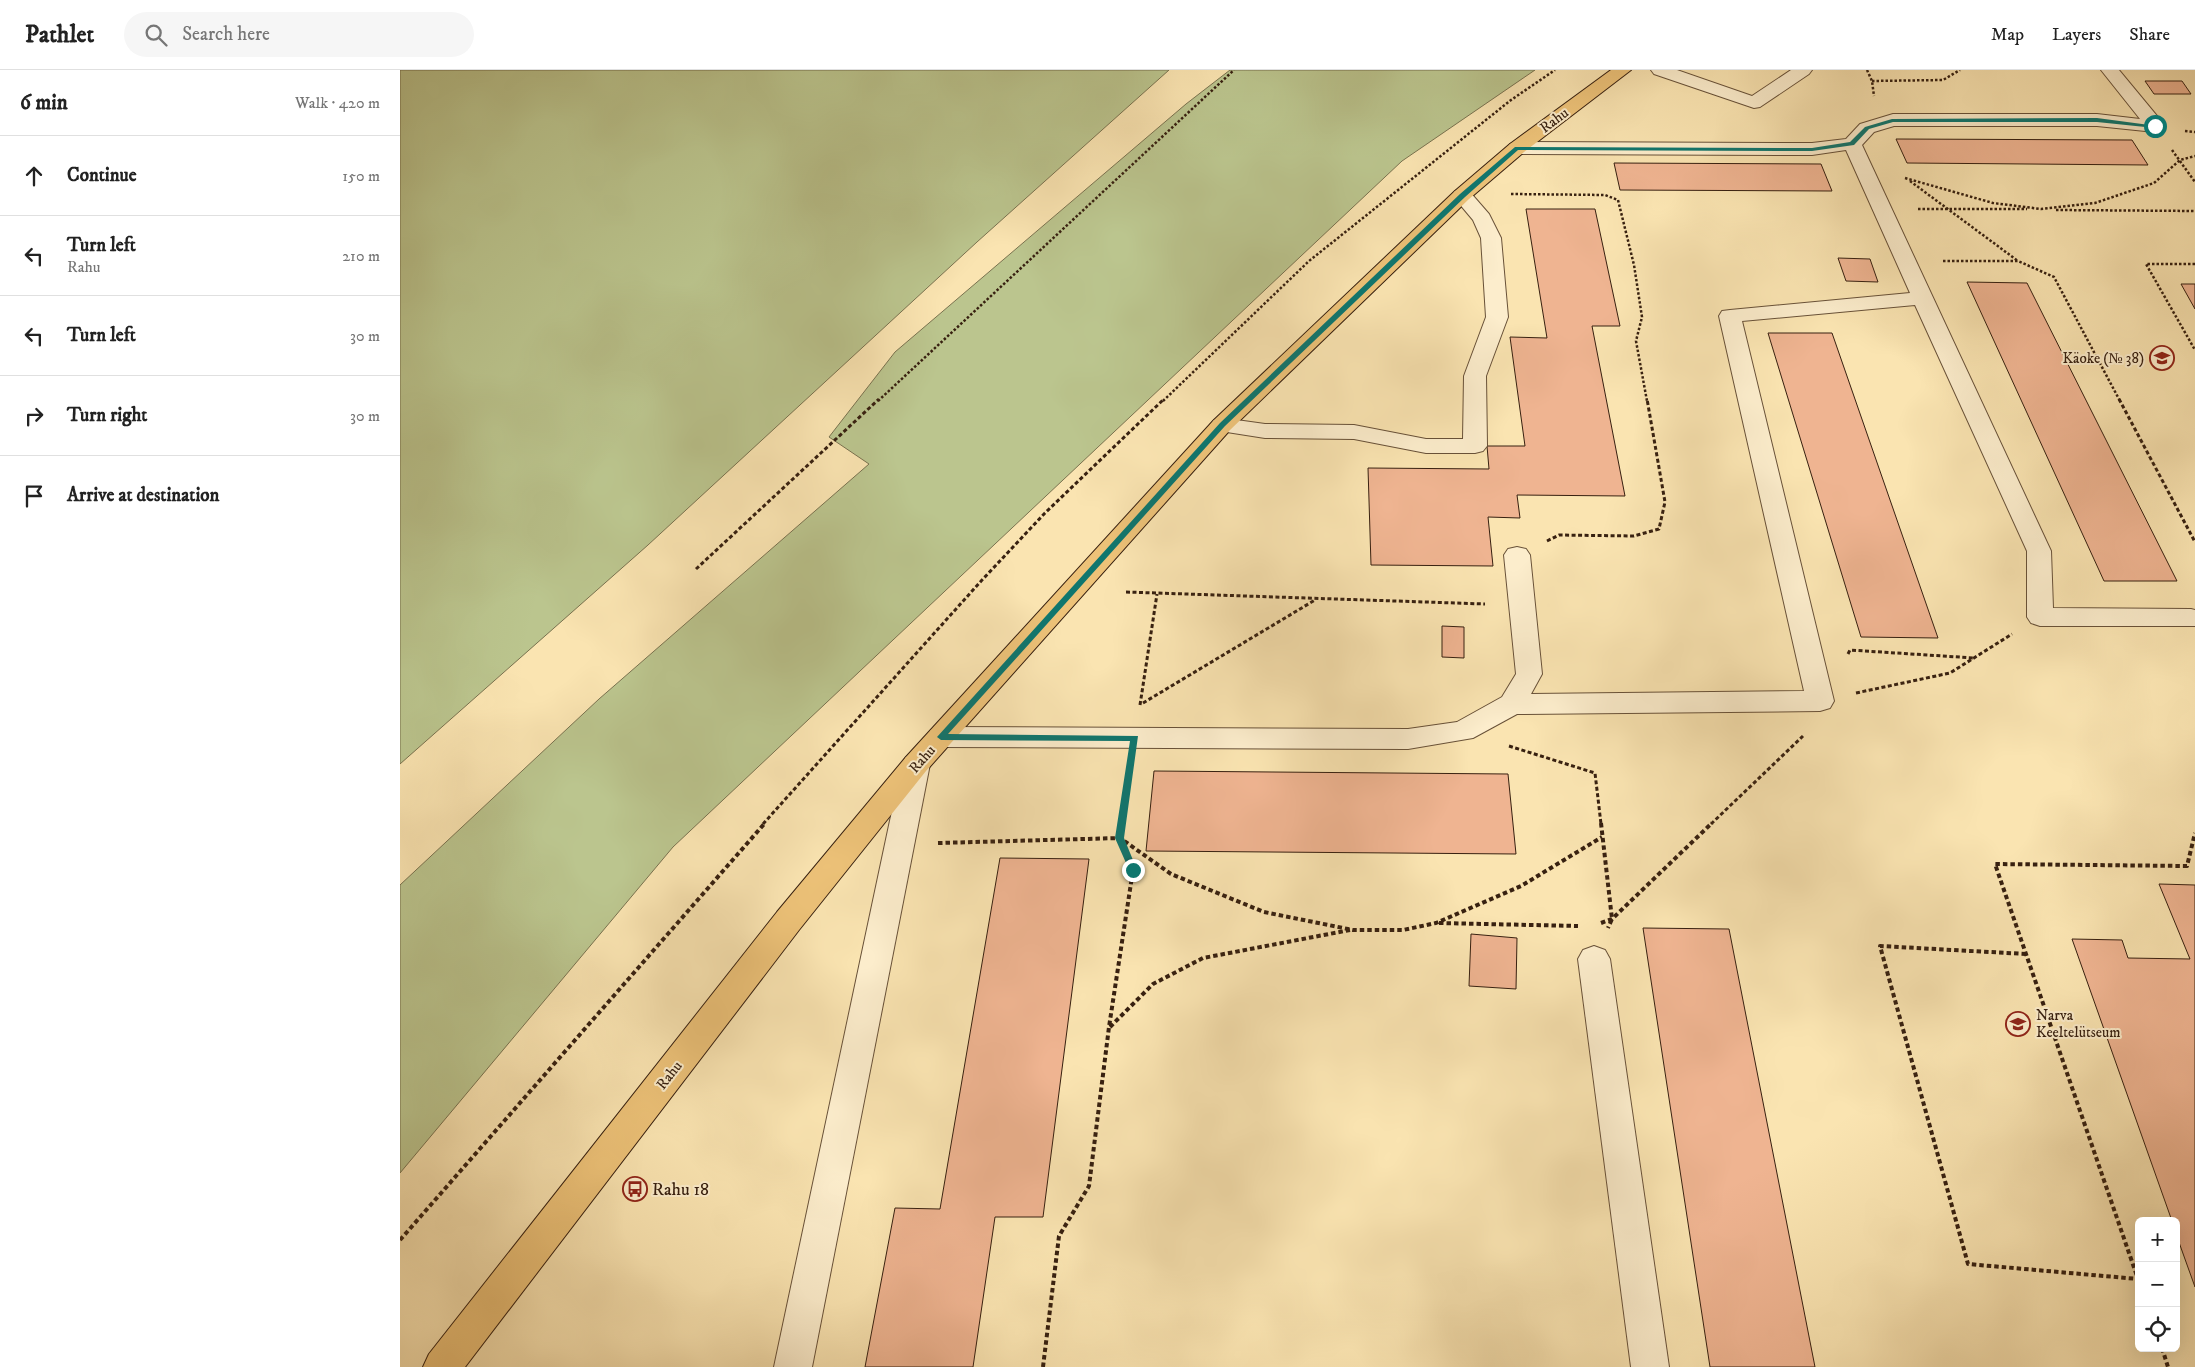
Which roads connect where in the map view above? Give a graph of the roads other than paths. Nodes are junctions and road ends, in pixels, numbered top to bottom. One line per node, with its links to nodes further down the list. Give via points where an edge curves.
1 (1622, 70): 7 (main road, Rahu)
2 (1660, 70): 6 (lane)
3 (1712, 70): 6 (lane)
4 (1803, 70): 6 (lane, via 1754,103)
5 (2110, 70): 8 (lane, via 2155,126 2097,120 1892,120 1867,128)
6 (1694, 81)
7 (1517, 148): 8 (lane); 9 (main road, Rahu)
8 (1855, 151): 10 (lane)
9 (1462, 196): 11 (main road, Rahu); 11 (lane, via 1482,218 1492,238 1497,317 1475,376 1475,446 1426,446 1354,432 1265,431)
10 (1924, 298): 13 (lane, via 2039,551 2040,617); 14 (lane, via 1730,316 1820,701)
11 (1222, 425): 15 (main road, Rahu)
12 (1517, 555): 14 (lane, via 1529,674)
13 (2191, 618)
14 (1512, 704): 15 (lane, via 1463,731 1408,739)
15 (941, 737): 16 (main road, Rahu)
16 (916, 764): 18 (main road, Rahu, via 782,929); 19 (lane)
17 (1594, 959): 20 (lane)
18 (442, 1367)
19 (794, 1367)
20 (1650, 1367)

